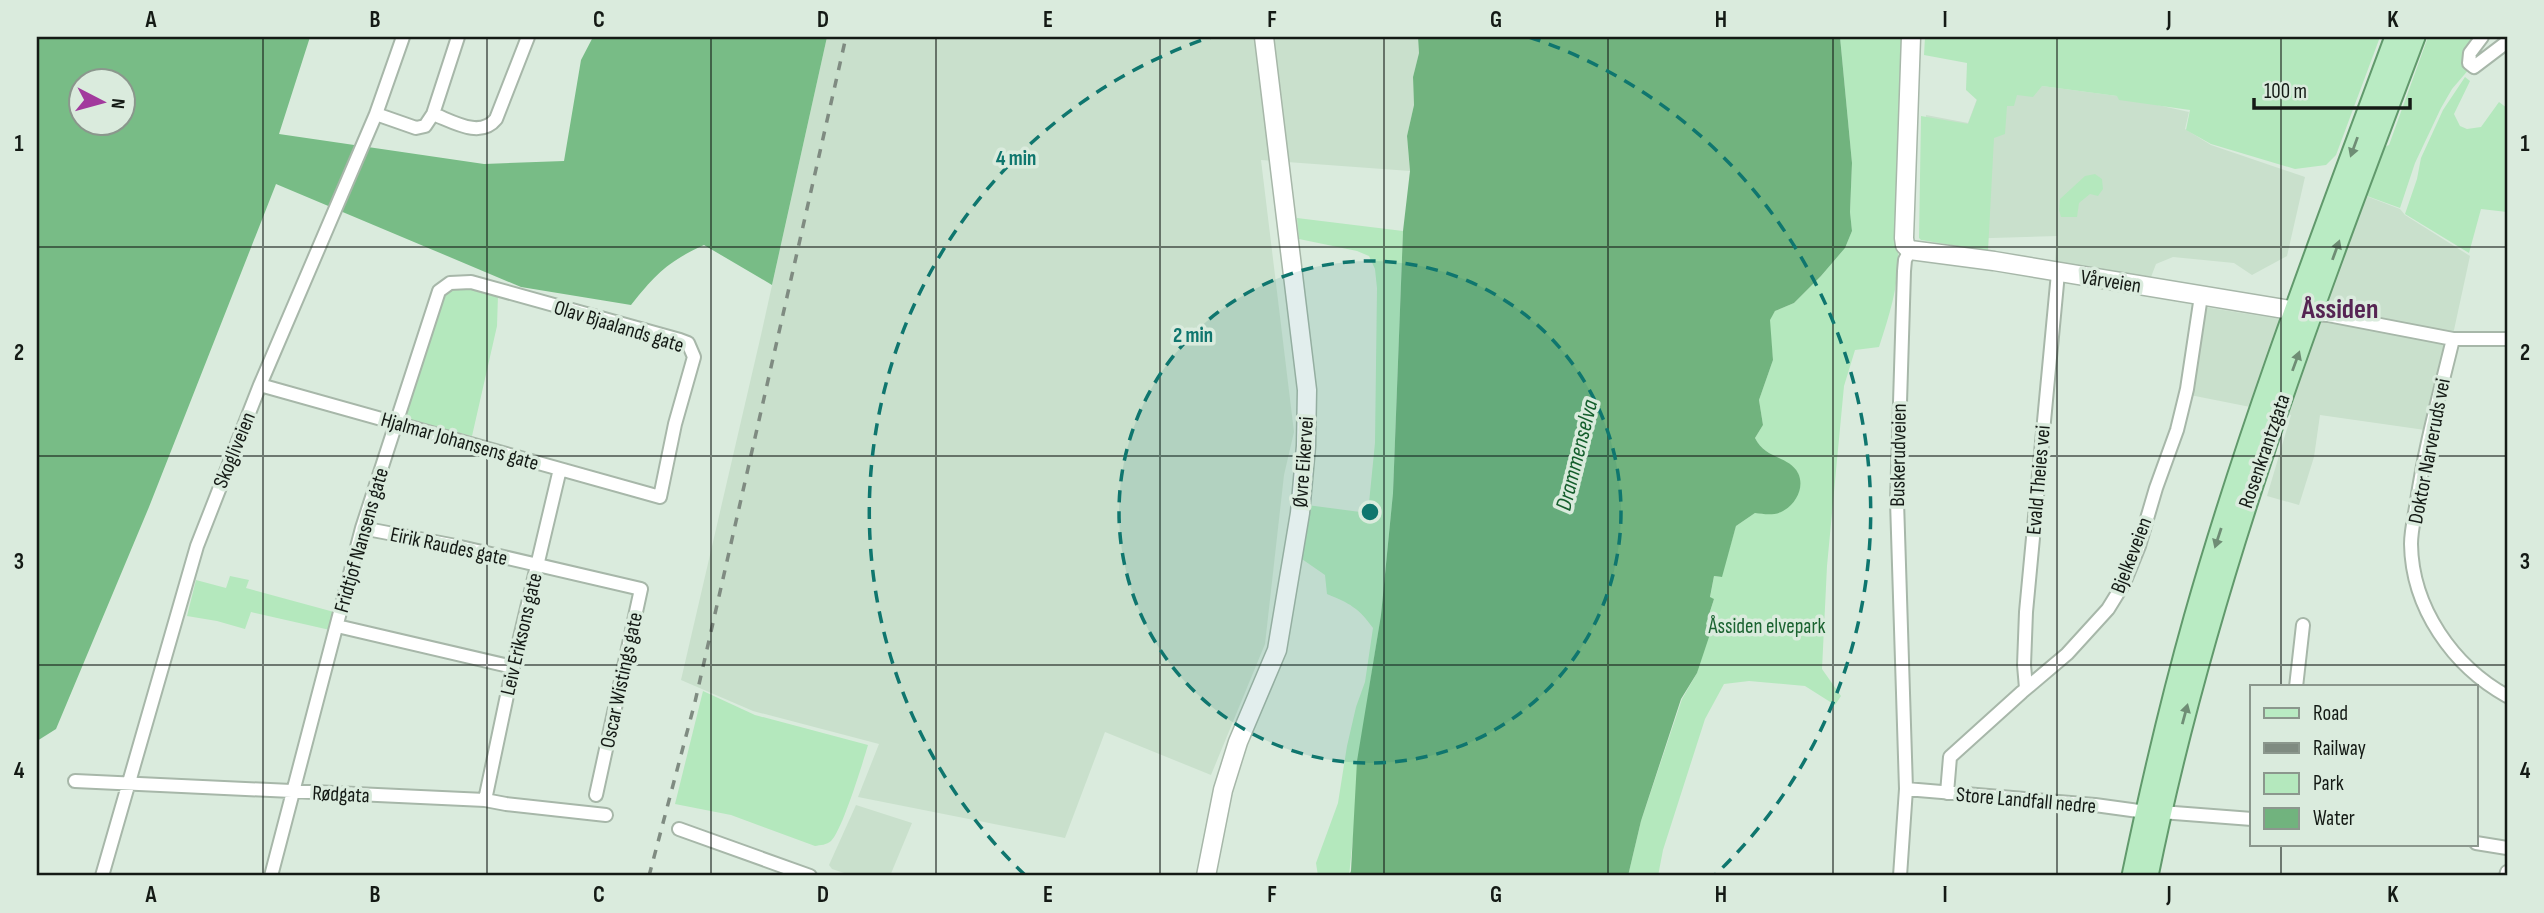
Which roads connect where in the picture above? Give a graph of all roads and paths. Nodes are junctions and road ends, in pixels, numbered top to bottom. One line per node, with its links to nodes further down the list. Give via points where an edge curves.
1 (403, 37): 10 (street, Skogliveien)
2 (458, 37): 11 (street)
3 (528, 37): 11 (street, via 491,125 478,129)
4 (1264, 37): 47 (main road, Øvre Eikervei, via 1307,390 1306,446 1277,650 1238,742)
5 (1911, 37): 12 (main road, Buskerudveien, via 1904,238)
6 (2395, 37): 16 (main road, Rosenkrantzgata, one-way to 16)
7 (2415, 37): 16 (main road, Rosenkrantzgata, one-way to 7)
8 (2482, 37): 9 (street, via 2470,53 2469,63 2474,67)
9 (2507, 42)
10 (376, 114): 11 (street, via 416,128 425,126); 19 (street, Skogliveien)
11 (433, 114)
12 (1910, 250): 13 (main road, Vårveien); 33 (street, Buskerudveien, via 1905,260 1900,330 1897,500)
13 (2058, 273): 15 (main road, Vårveien); 29 (street, Evald Theies vei, via 2026,612)
14 (439, 290): 20 (street, Fridtjof Nansens gate); 22 (street, Olav Bjaalands gate, via 450,283 471,282 688,344 694,357)
15 (2201, 296): 16 (main road, Vårveien); 29 (street, Bjelkeveien, via 2177,430 2124,583 2088,634)
16 (2303, 312): 17 (street, Vårveien); 38 (main road, Rosenkrantzgata)
17 (2453, 338): 18 (street, Vårveien); 30 (street, Doktor Narveruds vei, via 2423,458 2412,543 2416,578 2445,643 2461,663)
18 (2507, 339)
19 (260, 385): 20 (street, Hjalmar Johansens gate); 32 (street, Skogliveien, via 197,545)
20 (395, 422): 21 (street, Hjalmar Johansens gate); 23 (street, Fridtjof Nansens gate)
21 (560, 469): 22 (street, Hjalmar Johansens gate); 24 (street, Leiv Eriksons gate)
22 (660, 497)
23 (362, 528): 24 (street, Eirik Raudes gate); 26 (street, Fridtjof Nansens gate)
24 (536, 565): 27 (street, Leiv Eriksons gate); 36 (street, Oscar Wistings gate, via 641,589)
25 (2303, 625): 28 (street)
26 (337, 626): 27 (street); 34 (street, Fridtjof Nansens gate)
27 (513, 667): 37 (street, Leiv Eriksons gate)
28 (2296, 685)
29 (2026, 688): 35 (street, Bjelkeveien, via 1950,757)
30 (2507, 695)
31 (75, 781): 32 (street, Rødgata)
32 (128, 784): 34 (street, Rødgata); 44 (street, Skogliveien)
33 (1906, 789): 35 (street, Store Landfall nedre); 48 (street, Buskerudveien)
34 (293, 792): 37 (street, Rødgata); 45 (street, Fridtjof Nansens gate)
35 (1947, 793): 38 (street, Store Landfall nedre)
36 (596, 795)
37 (485, 800): 39 (street, Rødgata)
38 (2153, 812): 40 (street, Store Landfall nedre); 49 (main road, Rosenkrantzgata); 50 (main road, Rosenkrantzgata)
39 (606, 815)
40 (2250, 819)
41 (679, 829): 46 (street)
42 (2478, 843): 43 (street)
43 (2507, 848)
44 (102, 876)
45 (271, 876)
46 (810, 876)
47 (1206, 876)
48 (1900, 876)
49 (2132, 876)
50 (2148, 876)

